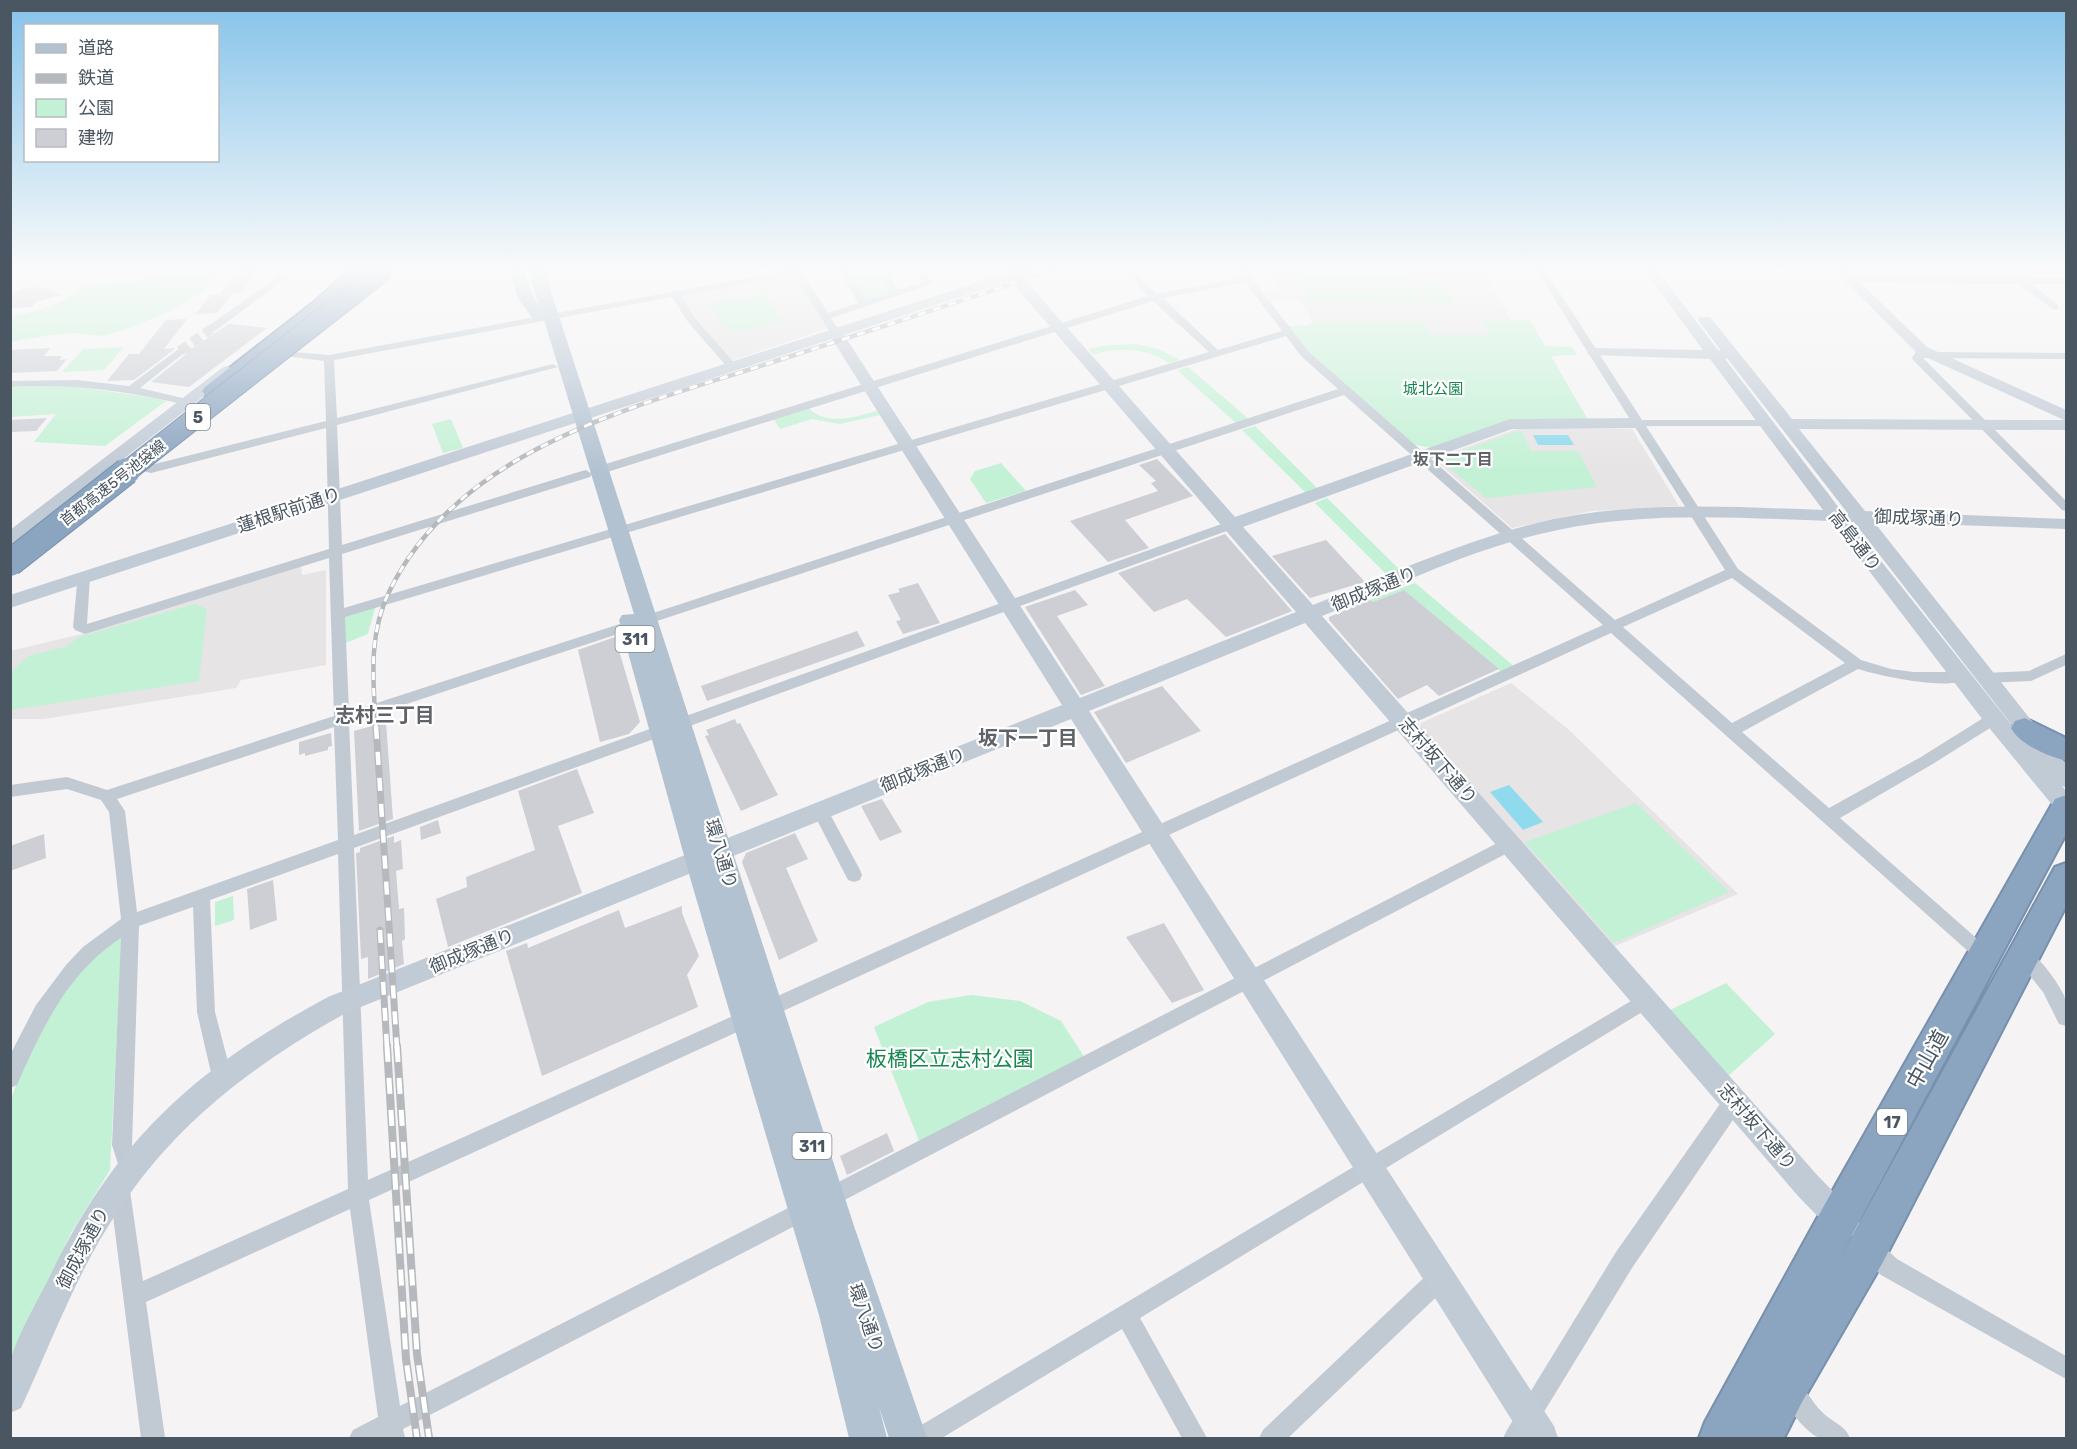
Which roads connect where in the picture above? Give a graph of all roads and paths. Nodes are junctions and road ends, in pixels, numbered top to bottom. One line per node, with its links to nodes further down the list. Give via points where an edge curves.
1 (279, 338): 35 (street)
2 (283, 338): 60 (highway, 首都高速5号池袋線 / 5)
3 (290, 338): 64 (highway, 首都高速5号池袋線 / 5, bridge)
4 (291, 338): 20 (highway)
5 (433, 338): 27 (street)
6 (547, 338): 29 (main road, 環八通り / 311)
7 (550, 338): 36 (main road, 環八通り / 311)
8 (708, 338): 28 (street)
9 (798, 338): 28 (street, 蓮根駅前通り)
10 (839, 338): 32 (street)
11 (1025, 338): 32 (street)
12 (1068, 338): 31 (street, 志村坂下通り)
13 (1199, 338): 24 (street)
14 (1269, 338): 24 (street)
15 (1293, 338): 34 (street, via 1305,354)
16 (1585, 338): 22 (street)
17 (1709, 338): 23 (street, 高島通り)
18 (1711, 338): 23 (street, 高島通り)
19 (1907, 338): 25 (street)
20 (284, 343): 27 (street); 48 (street); 61 (highway); 63 (highway)
21 (180, 351): 33 (street)
22 (1594, 352): 23 (street); 38 (street)
23 (1721, 352): 39 (street, 高島通り); 41 (street, 高島通り)
24 (1216, 353): 31 (street)
25 (1923, 354): 26 (street); 37 (street); 42 (street, via 1917,358)
26 (2067, 356)
27 (329, 358): 40 (street)
28 (732, 366): 36 (street, 蓮根駅前通り)
29 (553, 367): 36 (main road, 環八通り / 311); 40 (street)
30 (10, 384): 33 (street, via 59,382)
31 (1109, 385): 44 (street); 45 (street, 志村坂下通り)
32 (869, 386): 44 (street); 49 (street)
33 (130, 390): 35 (street)
34 (1347, 390): 45 (street); 46 (street)
35 (188, 402): 47 (street)
36 (576, 416): 49 (main road, 環八通り / 311); 50 (street, 蓮根駅前通り)
37 (2067, 416)
38 (1638, 423): 39 (street); 46 (street, via 1514,423); 52 (street)
39 (1765, 423): 53 (street, 高島通り)
40 (330, 424): 48 (street, via 151,469); 50 (street)
41 (1786, 424): 42 (street); 54 (street, 高島通り)
42 (1984, 424): 43 (street); 51 (street)
43 (2067, 425)
44 (908, 445): 55 (street); 58 (street)
45 (1166, 450): 55 (street); 57 (street, 志村坂下通り)
46 (1422, 456): 57 (street); 59 (street)
47 (114, 457): 48 (street); 60 (street)
48 (140, 467): 65 (street)
49 (593, 472): 58 (main road, 環八通り / 311); 62 (street)
50 (334, 495): 62 (street); 67 (street, 蓮根駅前通り)
51 (2067, 507)
52 (1695, 511): 53 (street, 御成塚通り); 59 (street, 御成塚通り, via 1598,517); 66 (street)
53 (1835, 515): 54 (street, 御成塚通り); 76 (street, 高島通り)
54 (1857, 516): 56 (street, 御成塚通り); 77 (street, 高島通り)
55 (955, 519): 69 (street); 72 (street)
56 (2067, 524)
57 (1231, 525): 69 (street); 70 (street, 志村坂下通り)
58 (611, 534): 71 (street); 72 (main road, 環八通り / 311)
59 (1511, 536): 70 (street, 御成塚通り); 73 (street)
60 (10, 539)
61 (10, 547)
62 (336, 552): 67 (street, via 85,629 80,627); 71 (street)
63 (10, 556)
64 (10, 563)
65 (10, 567)
66 (1733, 572): 73 (street); 75 (street)
67 (84, 577): 68 (street, 蓮根駅前通り)
68 (10, 602)
69 (1010, 604): 78 (street); 82 (street)
70 (1310, 614): 78 (street, 御成塚通り); 81 (street, 志村坂下通り)
71 (337, 615): 80 (street)
72 (638, 622): 80 (street); 82 (main road, 環八通り / 311)
73 (1614, 627): 81 (street); 84 (street)
74 (2067, 659): 77 (street, via 2031,676)
75 (1856, 664): 76 (street, via 1914,677); 84 (street)
76 (1961, 677): 79 (street, 高島通り)
77 (1985, 678): 83 (street, 高島通り)
78 (1076, 709): 92 (street); 95 (street, 御成塚通り, via 854,802)
79 (1993, 719): 89 (street, 高島通り); 90 (street)
80 (341, 720): 88 (street); 93 (street)
81 (1405, 723): 92 (street); 94 (street, 志村坂下通り)
82 (671, 726): 93 (street); 95 (main road, 環八通り / 311)
83 (2025, 728): 85 (highway); 86 (street, 高島通り)
84 (1731, 731): 90 (street)
85 (2067, 750)
86 (2067, 779)
87 (10, 791): 88 (street, via 67,783)
88 (107, 796): 99 (street, via 117,812)
89 (2067, 807): 100 (highway, 中山道 / 17)
90 (1827, 817): 100 (street)
91 (824, 818): 96 (street)
92 (1156, 834): 102 (street); 105 (street)
93 (344, 844): 98 (street); 103 (street)
94 (1509, 844): 102 (street); 104 (street, 志村坂下通り)
95 (709, 856): 103 (street, 御成塚通り); 105 (main road, 環八通り / 311)
96 (854, 875)
97 (2067, 876): 101 (highway, 中山道 / 17)
98 (201, 895): 99 (street); 107 (street, via 206,1012)
99 (130, 922): 108 (street, via 92,948 56,990); 111 (street, via 122,1144)
100 (1985, 956): 114 (highway, 中山道 / 17)
101 (2024, 956): 106 (street); 115 (highway, 中山道 / 17)
102 (1248, 978): 110 (street); 113 (street)
103 (352, 999): 107 (street, 御成塚通り, via 285,1033); 112 (street)
104 (1646, 1000): 109 (street, 志村坂下通り); 110 (street)
105 (758, 1014): 112 (street); 113 (main road, 環八通り / 311)
106 (2067, 1018)
107 (222, 1077): 111 (street, 御成塚通り, via 165,1128)
108 (10, 1079)
109 (1734, 1101): 114 (street, 志村坂下通り); 122 (street, via 1624,1260)
110 (1370, 1167): 116 (street); 118 (street)
111 (127, 1175): 117 (street); 121 (street, 御成塚通り, via 82,1243)
112 (358, 1193): 117 (street); 123 (street)
113 (816, 1204): 123 (street); 126 (main road, 環八通り / 311, via 837,1315); 127 (main road, 環八通り / 311, via 856,1291)
114 (1839, 1218): 115 (street, 志村坂下通り); 133 (highway, 中山道 / 17)
115 (1869, 1248): 119 (street, via 1889,1267); 120 (highway, 中山道 / 17)
116 (1440, 1278): 122 (street); 130 (street)
117 (134, 1297): 124 (street)
118 (1126, 1315): 128 (street); 129 (street)
119 (2067, 1368)
120 (1787, 1387): 134 (highway, 中山道 / 17); 135 (street, via 1815,1422)
121 (10, 1397)
122 (1529, 1417): 131 (street); 132 (street)
123 (392, 1431): 125 (street)
124 (153, 1438)
125 (362, 1438)
126 (868, 1438)
127 (908, 1438)
128 (921, 1438)
129 (1196, 1438)
130 (1270, 1438)
131 (1515, 1438)
132 (1542, 1438)
133 (1721, 1438)
134 (1761, 1438)
135 (1838, 1438)

